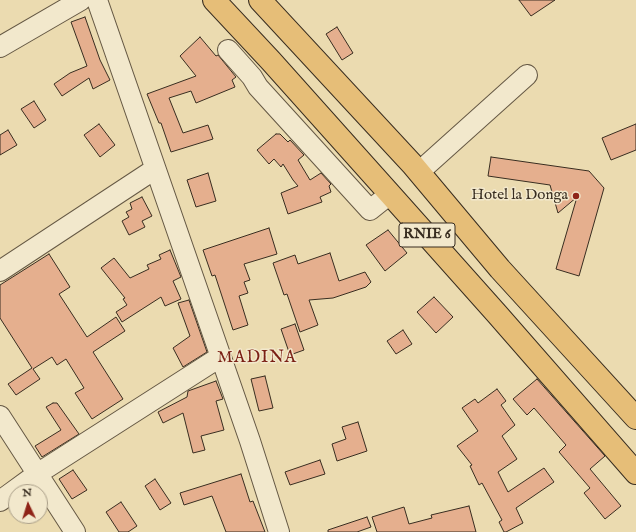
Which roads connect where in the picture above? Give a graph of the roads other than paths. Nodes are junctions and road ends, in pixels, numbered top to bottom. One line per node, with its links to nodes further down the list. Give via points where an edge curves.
1 (214, 0): 6 (main road, RNIE 6)
2 (260, 0): 10 (main road, RNIE 6)
3 (96, 2): 4 (street); 9 (street)
4 (0, 47)
5 (228, 50): 8 (street)
6 (271, 61): 8 (street); 11 (main road, RNIE 6)
7 (527, 75): 10 (street)
8 (252, 77): 11 (street, via 258,87 370,210)
9 (155, 169): 13 (street); 15 (street)
10 (419, 172): 12 (main road, RNIE 6)
11 (390, 194): 14 (main road, RNIE 6)
12 (500, 269): 14 (main road); 17 (main road, RNIE 6)
13 (0, 271)
14 (474, 289): 18 (main road, RNIE 6)
15 (220, 357): 19 (street); 22 (street)
16 (0, 416): 19 (street)
17 (636, 418)
18 (636, 473)
19 (37, 474): 20 (street); 21 (street)
20 (0, 501)
21 (75, 532)
22 (279, 532)

